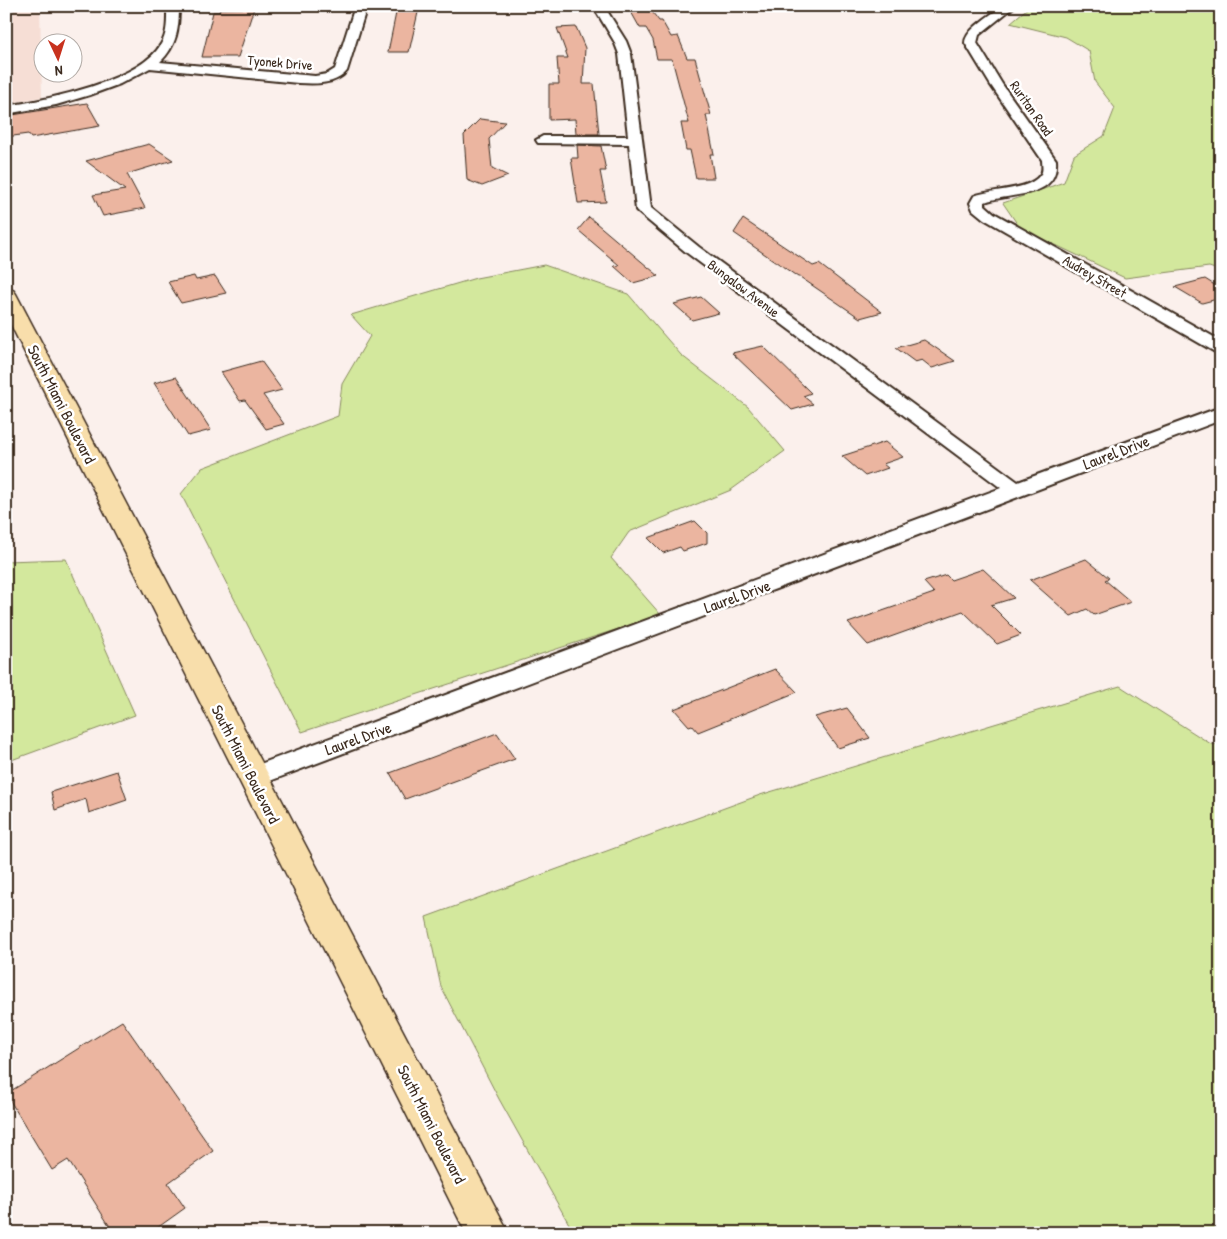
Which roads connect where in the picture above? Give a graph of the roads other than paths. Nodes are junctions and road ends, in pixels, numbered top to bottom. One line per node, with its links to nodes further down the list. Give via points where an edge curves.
1 (173, 6): 5 (street, via 168,42 163,51)
2 (362, 6): 5 (street, Tyonek Drive, via 341,71 336,76 320,80 298,79)
3 (598, 6): 8 (street, Bungalow Avenue, via 625,54)
4 (1010, 6): 9 (street, Ruritan Road, via 975,33 971,43 1049,160 1051,168 1046,180 1036,186)
5 (147, 64): 6 (street, via 84,95)
6 (6, 110)
7 (543, 140): 8 (street)
8 (634, 140): 13 (street, Bungalow Avenue, via 644,210 700,256)
9 (980, 199): 11 (street, Audrey Street, via 978,207 989,216)
10 (6, 294): 14 (highway, South Miami Boulevard)
11 (1221, 348)
12 (1221, 413): 13 (street, Laurel Drive)
13 (1016, 490): 14 (street, Laurel Drive)
14 (253, 778): 15 (highway, South Miami Boulevard)
15 (488, 1233)

